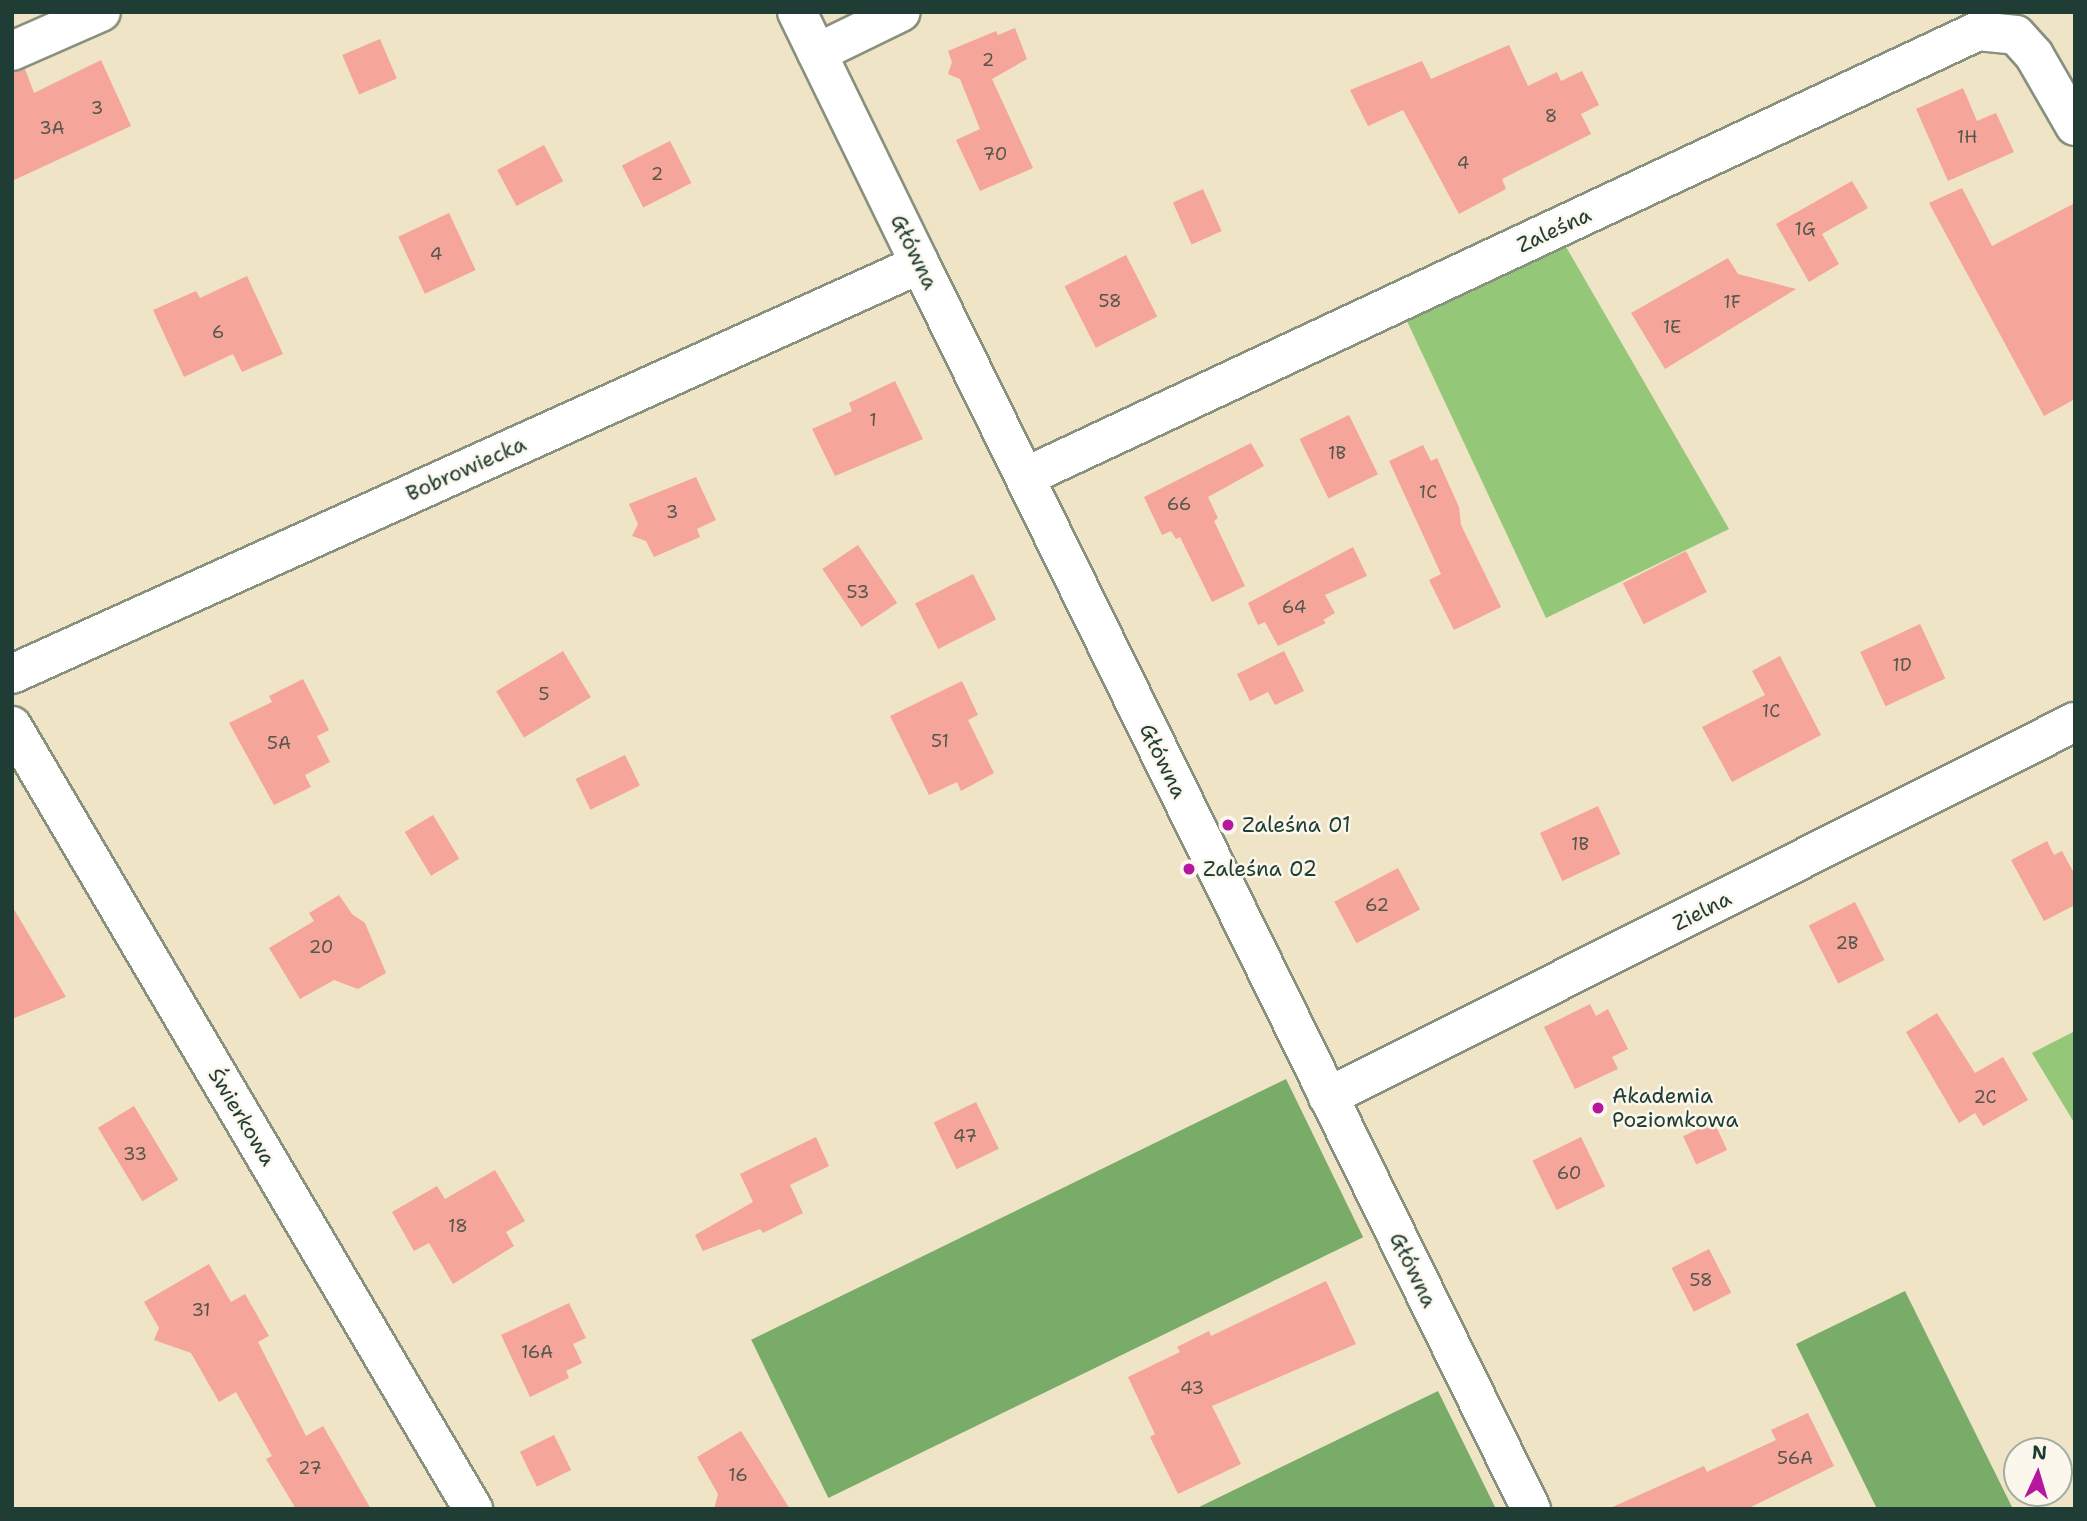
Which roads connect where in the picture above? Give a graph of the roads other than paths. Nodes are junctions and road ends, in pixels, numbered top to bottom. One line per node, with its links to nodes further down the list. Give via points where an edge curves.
1 (101, 12): 4 (street)
2 (797, 12): 5 (street, Główna)
3 (901, 12): 5 (street)
4 (12, 51)
5 (817, 53): 7 (street, Główna)
6 (2070, 105): 8 (street, Zaleśna, via 2016,35 1978,31)
7 (920, 264): 8 (street, Główna); 9 (street, Bobrowiecka)
8 (1025, 477): 12 (street, Główna)
9 (12, 674)
10 (2075, 722): 12 (street, Zielna)
11 (12, 726): 13 (street, Świerkowa)
12 (1328, 1097): 14 (street, Główna)
13 (472, 1509)
14 (1531, 1509)

